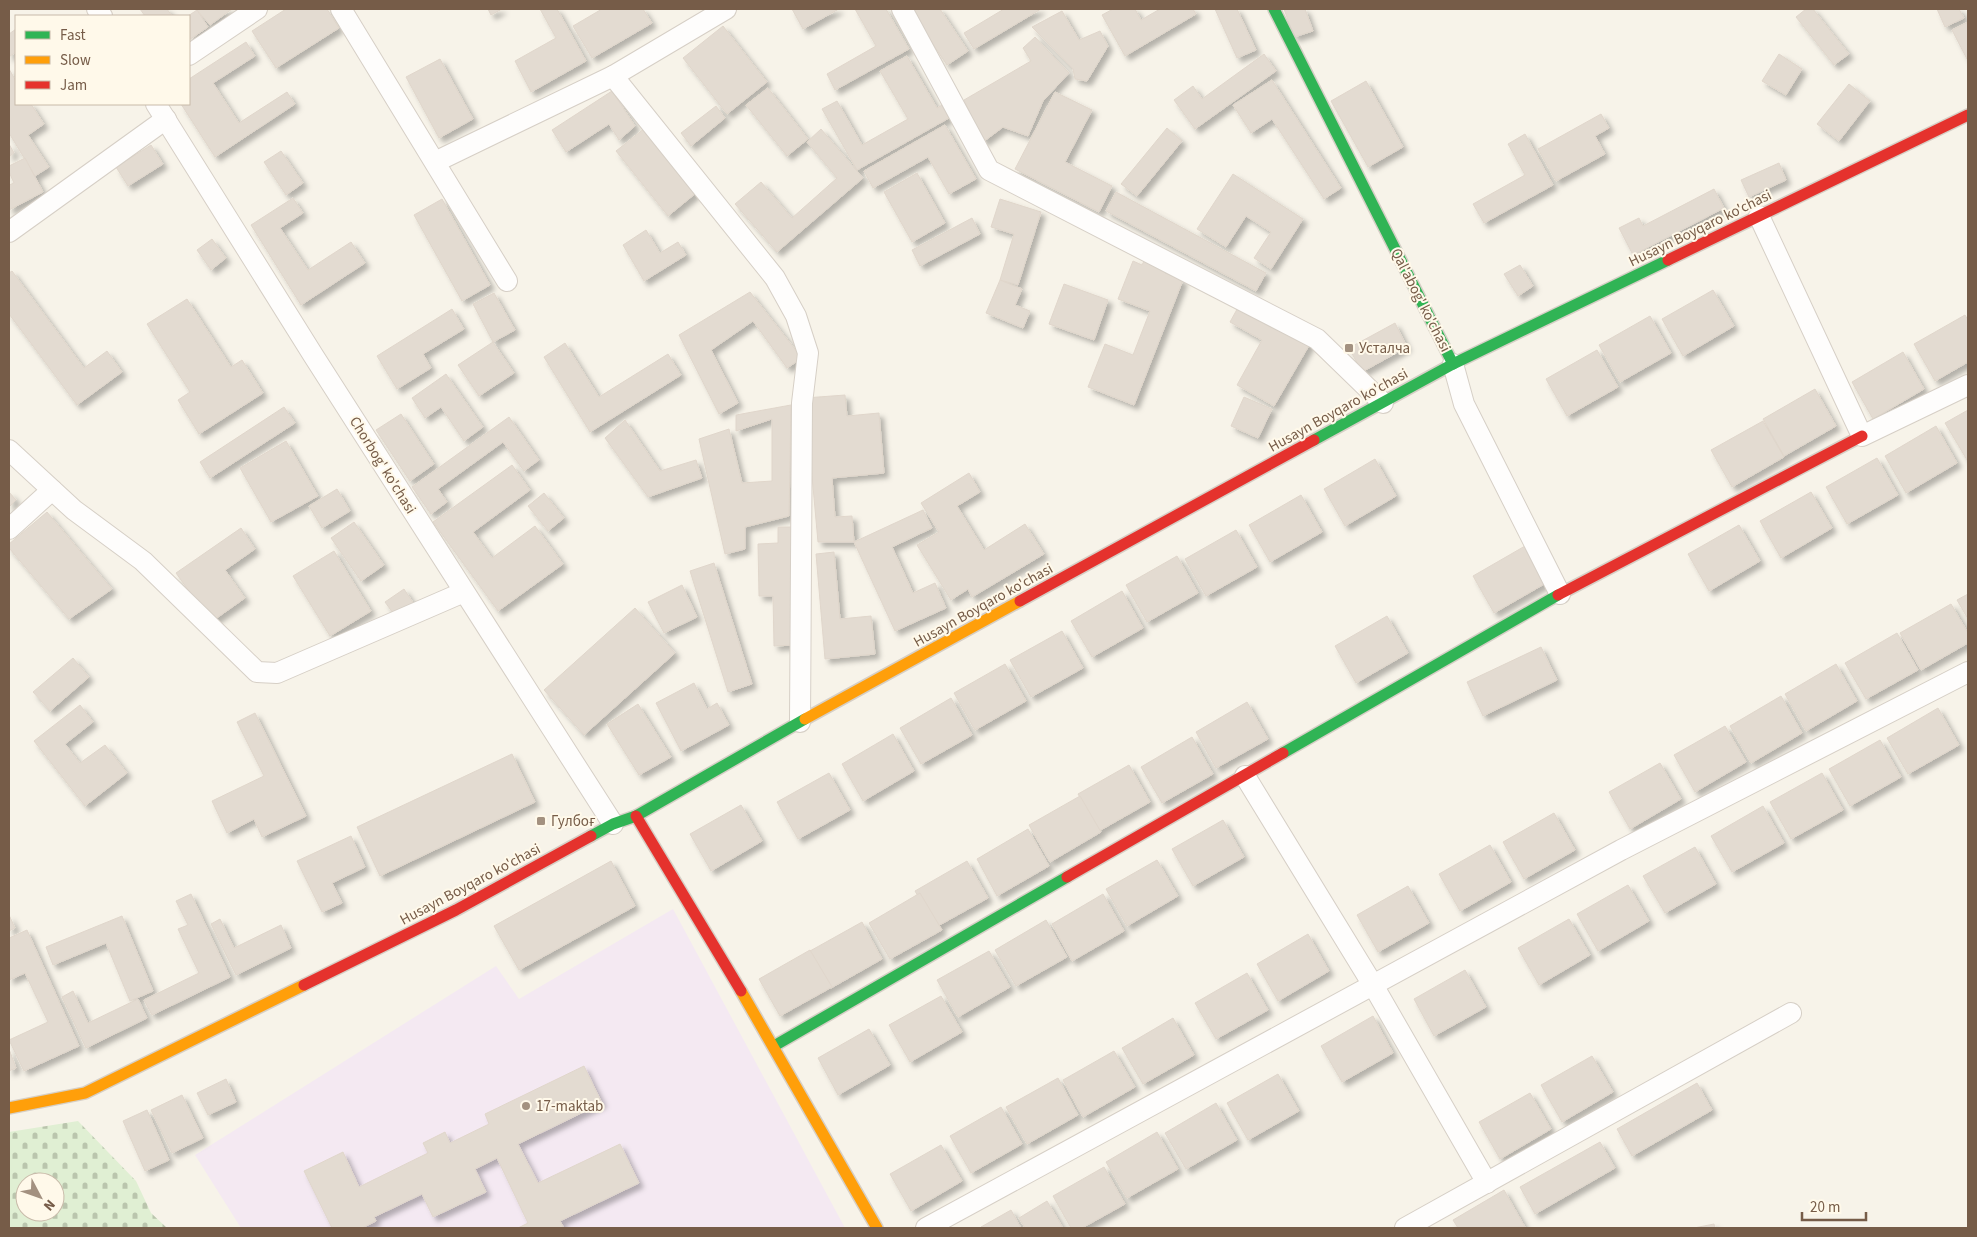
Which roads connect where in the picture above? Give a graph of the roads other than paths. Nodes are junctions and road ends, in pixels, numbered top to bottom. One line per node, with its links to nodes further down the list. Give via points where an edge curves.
1 (257, 9): 6 (street)
2 (341, 9): 10 (street)
3 (726, 9): 7 (street)
4 (902, 9): 16 (street, via 989,170 1317,339)
5 (1274, 9): 14 (main road, Qal'abog' ko'chasi)
6 (190, 54)
7 (613, 76): 10 (street); 24 (street, via 775,278 796,316 808,353 802,403)
8 (161, 111): 12 (street); 21 (street, Сhorbog' ko'chasi)
9 (1968, 115): 11 (main road, Husayn Boyqaro ko'chasi)
10 (435, 162): 13 (street)
11 (1759, 216): 14 (main road, Husayn Boyqaro ko'chasi); 17 (street)
12 (9, 232)
13 (507, 281)
14 (1453, 364): 16 (main road, Husayn Boyqaro ko'chasi); 22 (street, Qal'abog' ko'chasi, via 1464,404)
15 (1968, 385): 17 (street)
16 (1383, 402): 24 (main road, Husayn Boyqaro ko'chasi)
17 (1862, 436): 22 (main road)
18 (9, 450): 19 (street)
19 (52, 490): 20 (street); 21 (street, via 143,561 257,672 277,673)
20 (9, 529)
21 (464, 592): 27 (street, Сhorbog' ko'chasi)
22 (1560, 594): 25 (main road)
23 (1968, 672): 28 (street, via 1621,850)
24 (800, 722): 26 (main road, Husayn Boyqaro ko'chasi)
25 (1245, 776): 28 (street); 30 (main road)
26 (636, 816): 27 (main road, Husayn Boyqaro ko'chasi); 30 (main road)
27 (613, 824): 31 (main road, Husayn Boyqaro ko'chasi, via 456,910 86,1092)
28 (1373, 985): 32 (street); 34 (street)
29 (1790, 1013): 32 (street)
30 (774, 1046): 33 (main road)
31 (9, 1108)
32 (1487, 1183): 35 (street)
33 (877, 1228)
34 (926, 1228)
35 (1405, 1228)

